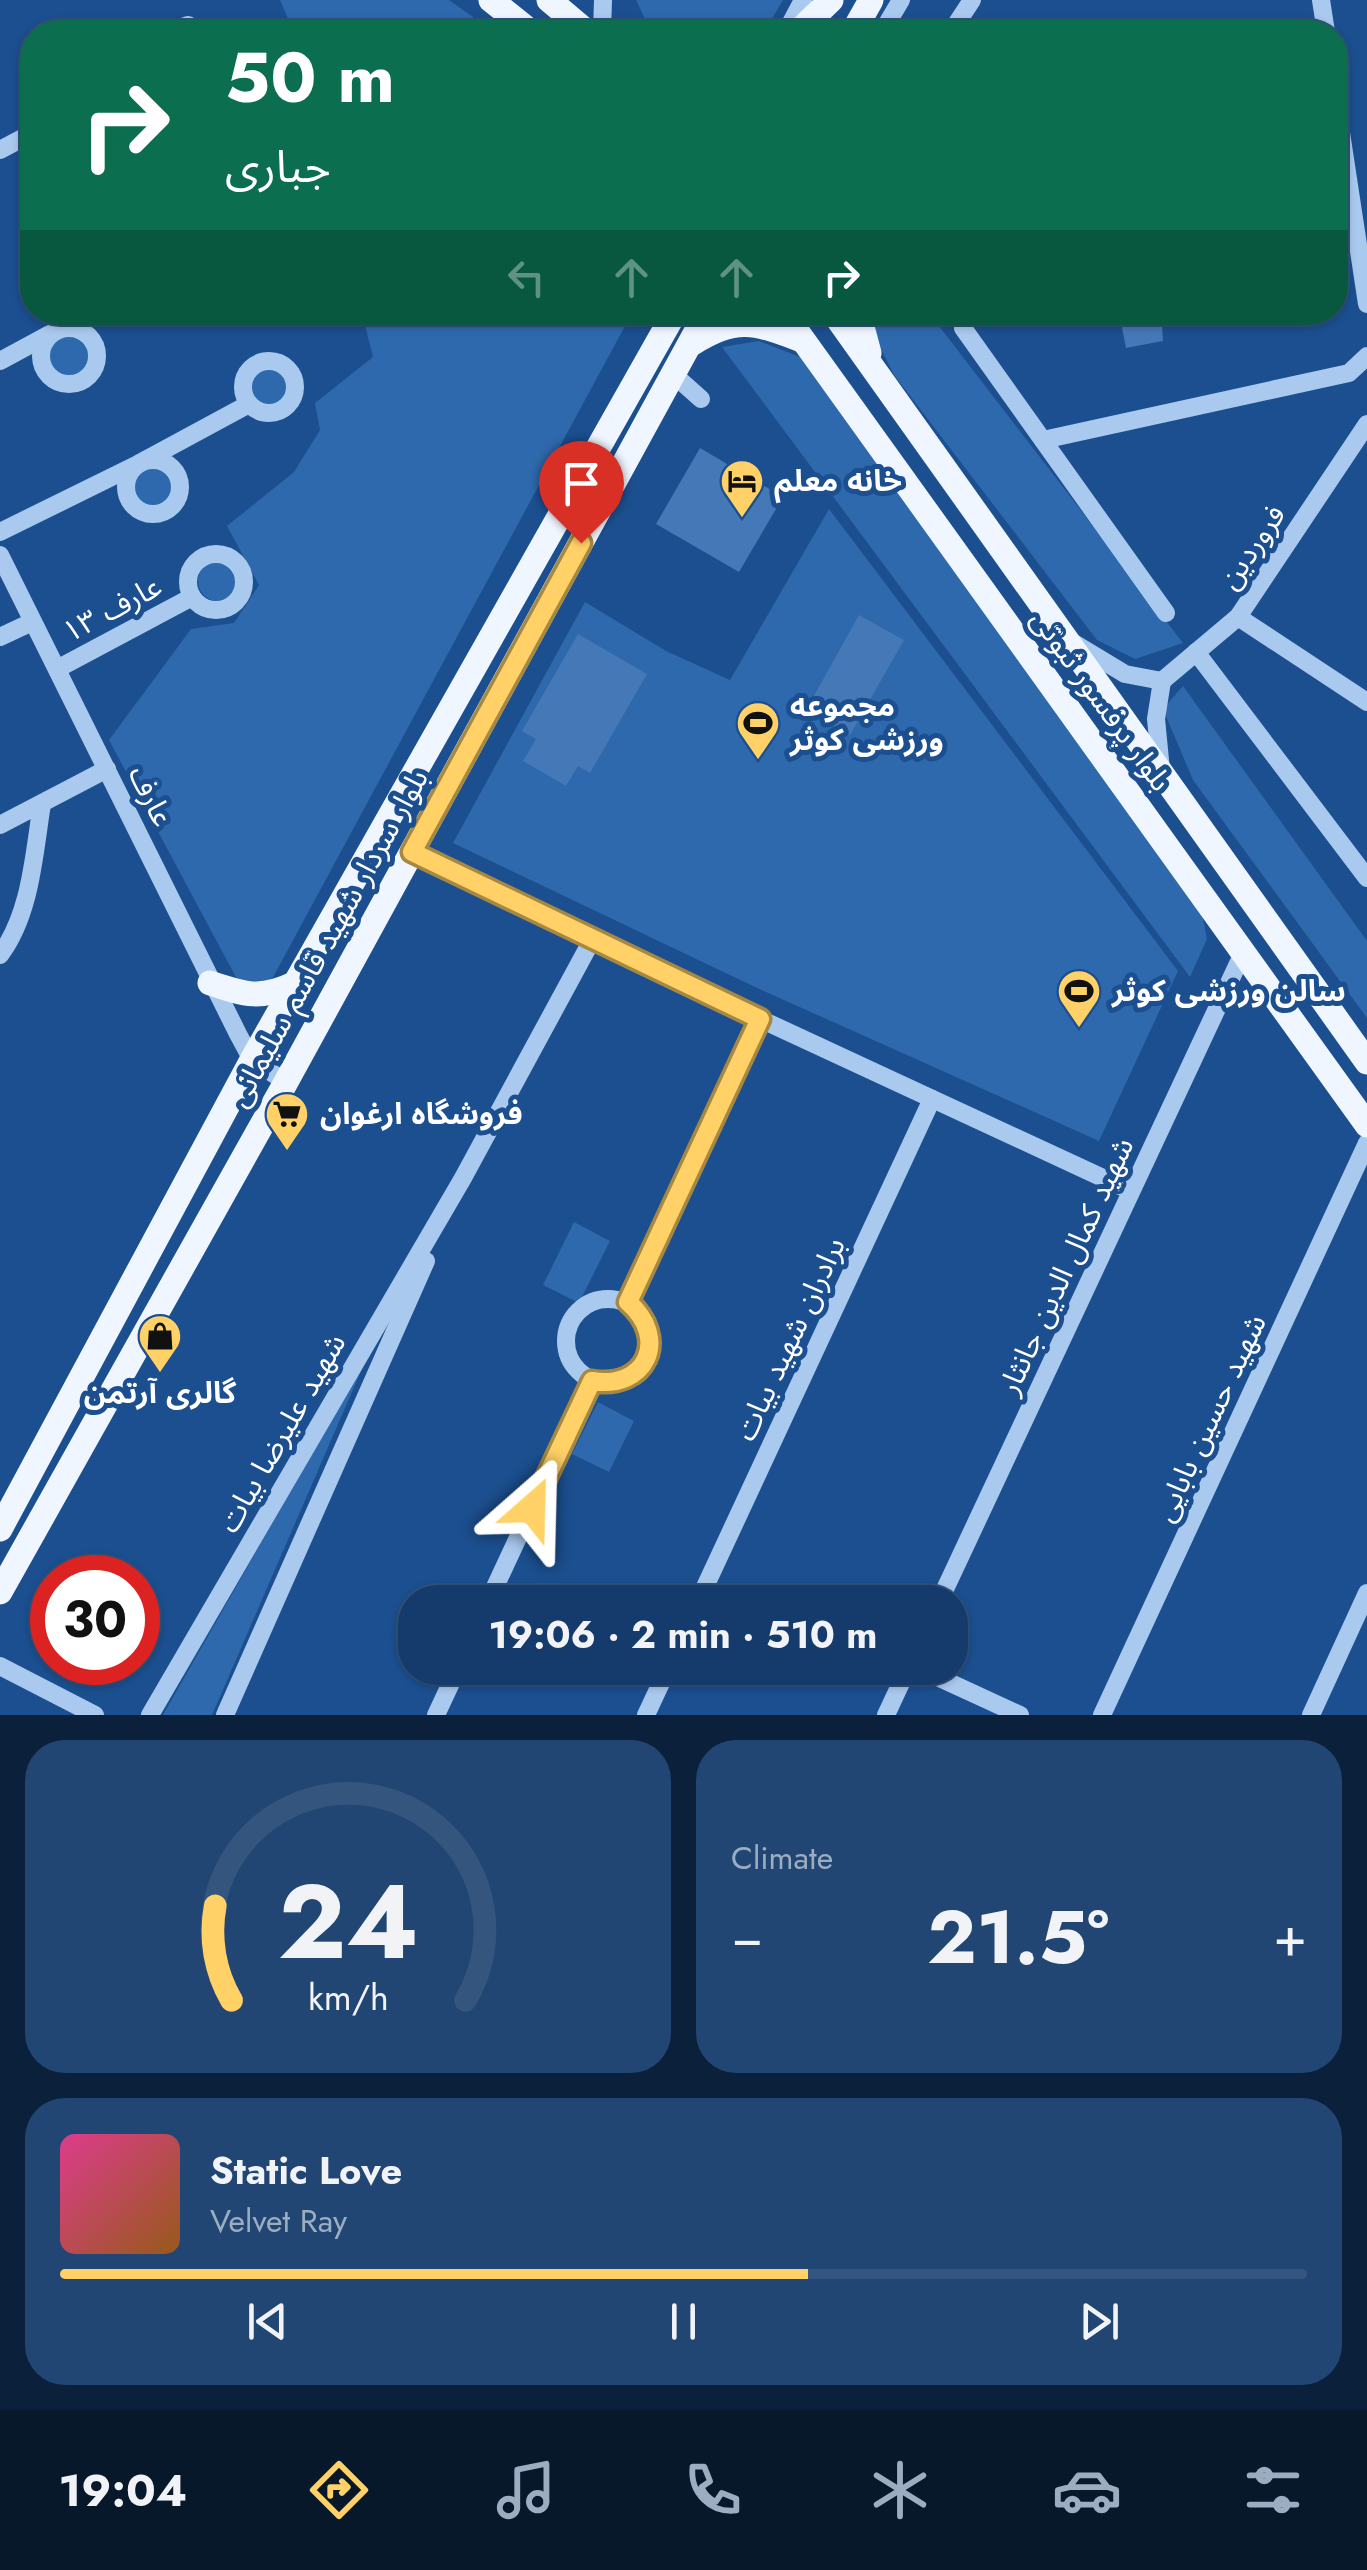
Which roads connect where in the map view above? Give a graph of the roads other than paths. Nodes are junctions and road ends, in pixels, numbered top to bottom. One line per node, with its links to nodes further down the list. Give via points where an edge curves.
1 (491, 0): 4 (main road)
2 (549, 0): 5 (main road)
3 (832, 0): 6 (main road)
4 (516, 20)
5 (573, 20)
6 (811, 20)
7 (1348, 178): 8 (street)
8 (1367, 304)
9 (666, 325): 51 (main road, بلوار سردار شهید قاسم سلیمانی)
10 (700, 325): 20 (main road, بلوار سردار شهید قاسم سلیمانی)
11 (735, 325): 20 (main road)
12 (758, 325): 19 (main road)
13 (792, 325): 19 (main road, بلوار پرفسور ثبوتی)
14 (842, 325): 23 (main road, بلوار پرفسور ثبوتی)
15 (861, 325): 23 (main road)
16 (967, 325): 28 (street)
17 (74, 326): 18 (street); 18 (street, via 98,354 93,372 79,383 60,383 46,372 41,354)
18 (55, 332): 22 (street)
19 (802, 340): 48 (main road, بلوار پرفسور ثبوتی)
20 (689, 345): 24 (main road, بلوار سردار شهید قاسم سلیمانی)
21 (1367, 356): 28 (street, via 1349,373)
22 (0, 362)
23 (871, 363): 35 (main road, بلوار پرفسور ثبوتی)
24 (674, 374): 25 (street); 45 (main road, بلوار سردار شهید قاسم سلیمانی)
25 (701, 399)
26 (249, 404): 29 (street)
27 (1367, 424): 33 (street, فروردین)
28 (1042, 440): 32 (street)
29 (0, 532)
30 (0, 555): 34 (street, عارف)
31 (192, 597): 38 (street, عارف ۱۳)
32 (1166, 613)
33 (1238, 617): 37 (street, فروردین); 40 (street)
34 (32, 622): 36 (street); 38 (street, عارف)
35 (1059, 634): 39 (street, via 1125,674); 42 (main road, بلوار پرفسور ثبوتی)
36 (0, 637)
37 (1196, 652): 39 (street, فروردین); 46 (street)
38 (58, 669): 41 (street, عارف)
39 (1162, 681): 42 (street, via 1156,719)
40 (1365, 697)
41 (107, 769): 43 (street); 50 (street, عارف)
42 (1161, 776): 54 (main road, بلوار پرفسور ثبوتی)
43 (42, 804): 44 (street); 49 (street, via 29,883)
44 (0, 826)
45 (412, 852): 47 (street); 55 (main road, بلوار سردار شهید قاسم سلیمانی)
46 (1367, 878)
47 (592, 940): 52 (street); 59 (street, شهید علیرضا بیات)
48 (1243, 953): 57 (main road, بلوار پرفسور ثبوتی); 60 (street, شهید کمال الدین جانثار)
49 (0, 955)
50 (210, 983): 51 (main road, via 252,996); 53 (street, عارف)
51 (296, 983): 53 (main road, بلوار سردار شهید قاسم سلیمانی)
52 (760, 1019): 56 (street); 61 (street)
53 (252, 1060): 55 (street); 63 (main road, بلوار سردار شهید قاسم سلیمانی)
54 (1367, 1062)
55 (286, 1082): 67 (main road, بلوار سردار شهید قاسم سلیمانی)
56 (932, 1099): 60 (street); 65 (street, برادران شهید بیات)
57 (1367, 1125)
58 (1367, 1143): 81 (street, شهید حسین بابایی)
59 (463, 1178): 76 (street, شهید علیرضا بیات); 77 (street, شهید علیرضا بیات)
60 (1132, 1191): 66 (street, شهید کمال الدین جانثار)
61 (628, 1302): 62 (street, via 642,1314 650,1350 628,1379); 62 (street, via 605,1297 584,1305 568,1322 564,1345 573,1367)
62 (592, 1381): 64 (street)
63 (0, 1529)
64 (496, 1585)
65 (706, 1585)
66 (947, 1585)
67 (0, 1592)
68 (1367, 1593): 82 (street)
69 (0, 1666): 75 (street)
70 (450, 1685): 78 (street)
71 (660, 1685): 79 (street)
72 (902, 1685): 74 (street)
73 (955, 1685): 80 (street)
74 (892, 1713)
75 (95, 1715)
76 (150, 1715)
77 (225, 1715)
78 (436, 1715)
79 (646, 1715)
80 (1020, 1715)
81 (1102, 1715)
82 (1311, 1715)

